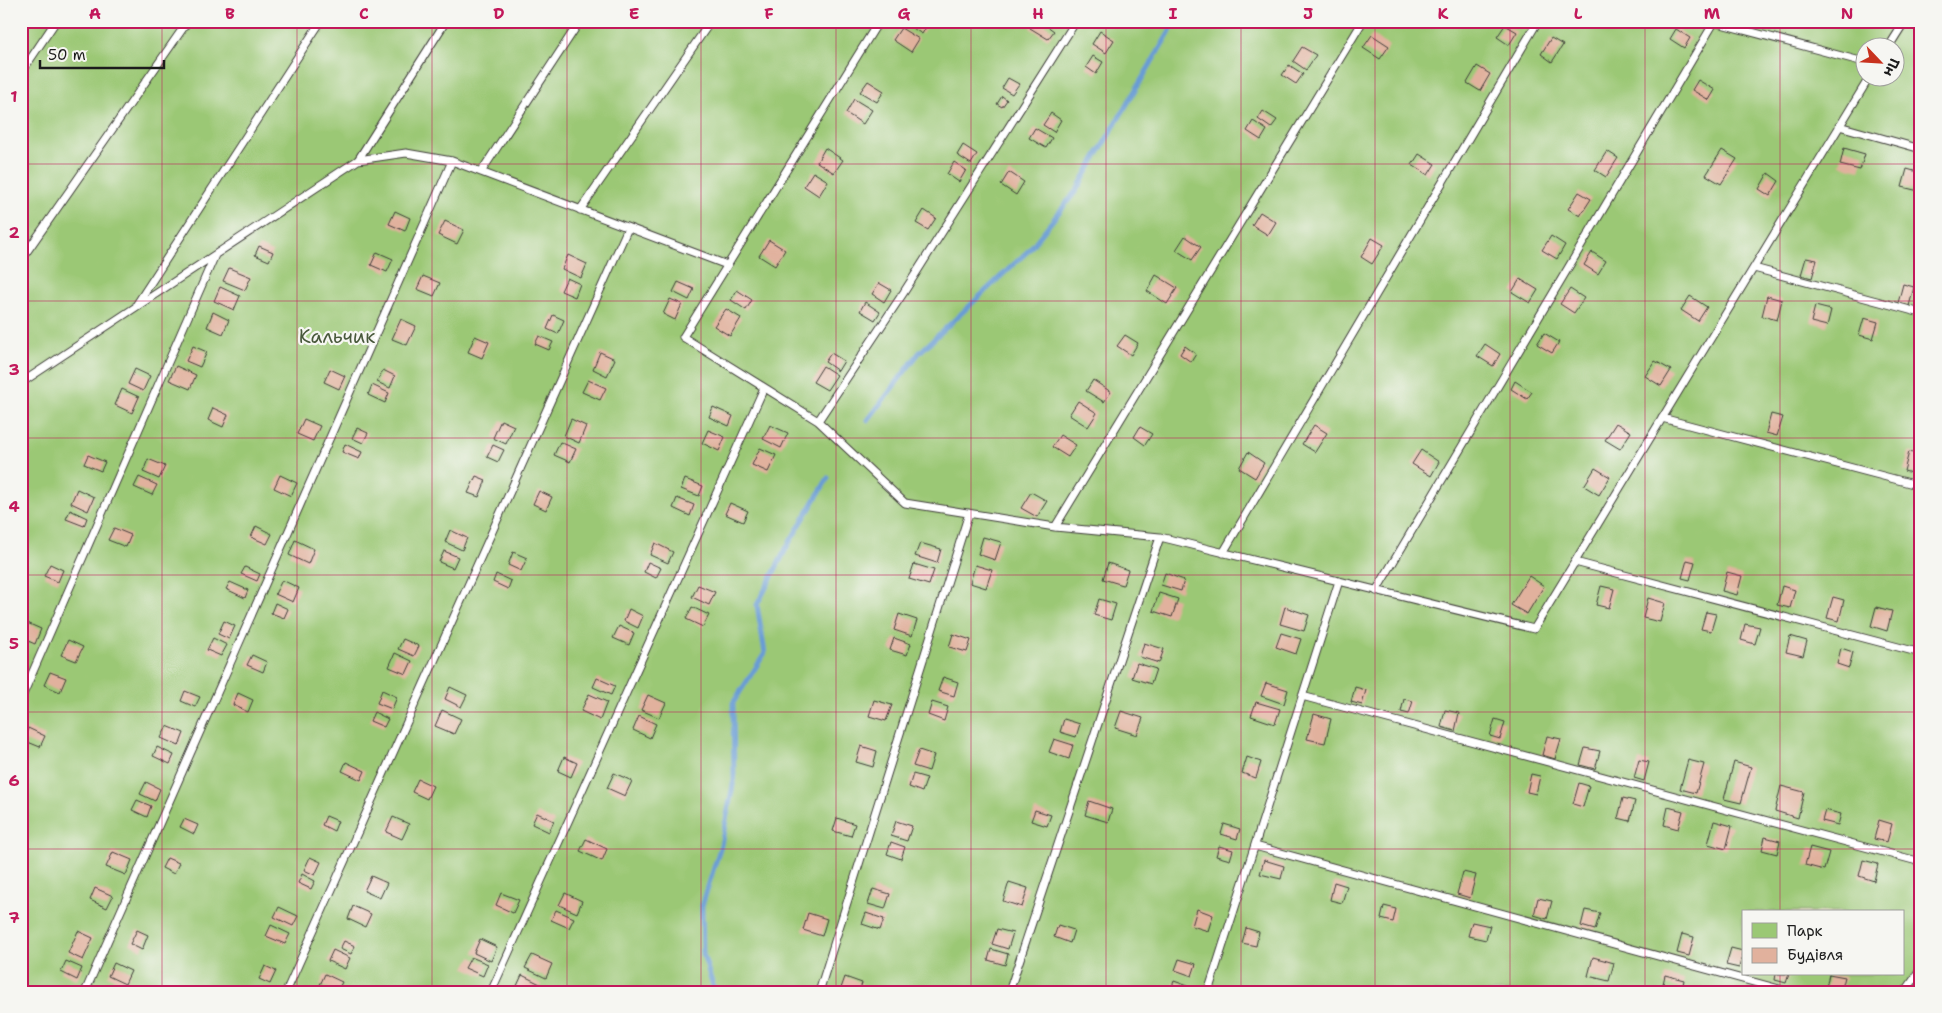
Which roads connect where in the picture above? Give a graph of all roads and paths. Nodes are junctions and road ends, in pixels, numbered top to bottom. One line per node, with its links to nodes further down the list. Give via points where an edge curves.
1 (56, 21): 15 (lane)
2 (188, 21): 25 (lane)
3 (321, 21): 28 (lane)
4 (446, 21): 19 (lane)
5 (580, 21): 21 (lane)
6 (711, 21): 22 (lane)
7 (880, 21): 26 (lane)
8 (1076, 21): 33 (lane)
9 (1363, 21): 36 (lane)
10 (1538, 21): 38 (lane)
11 (1905, 21): 13 (lane)
12 (1713, 22): 14 (lane); 41 (lane)
13 (1894, 38)
14 (1854, 59)
15 (21, 73)
16 (1863, 88): 17 (lane)
17 (1839, 126): 18 (lane); 27 (lane)
18 (1921, 149)
19 (358, 160): 20 (lane, via 406,153); 24 (lane)
20 (452, 162): 21 (lane); 48 (lane)
21 (481, 172): 22 (lane)
22 (580, 210): 23 (lane)
23 (628, 228): 26 (lane); 49 (lane)
24 (215, 255): 28 (lane); 44 (lane)
25 (21, 260)
26 (728, 265): 31 (lane, via 682,337)
27 (1754, 268): 29 (lane); 32 (lane)
28 (135, 308): 30 (lane)
29 (1921, 313)
30 (21, 383)
31 (764, 388): 33 (lane); 50 (lane)
32 (1662, 418): 34 (lane); 39 (lane)
33 (818, 421): 35 (lane, via 905,502)
34 (1921, 486)
35 (969, 513): 36 (lane); 51 (lane)
36 (1055, 527): 37 (lane)
37 (1160, 537): 38 (lane); 52 (lane)
38 (1223, 553): 40 (lane)
39 (1575, 562): 41 (lane, via 1534,630); 42 (lane)
40 (1339, 581): 41 (lane); 43 (lane)
41 (1376, 590)
42 (1921, 653)
43 (1302, 696): 45 (lane); 46 (lane)
44 (21, 699)
45 (1255, 846): 53 (lane); 54 (lane)
46 (1921, 862)
47 (1921, 969): 55 (lane)
48 (85, 992)
49 (286, 992)
50 (491, 992)
51 (818, 992)
52 (1009, 992)
53 (1208, 992)
54 (1790, 992)
55 (1905, 992)

